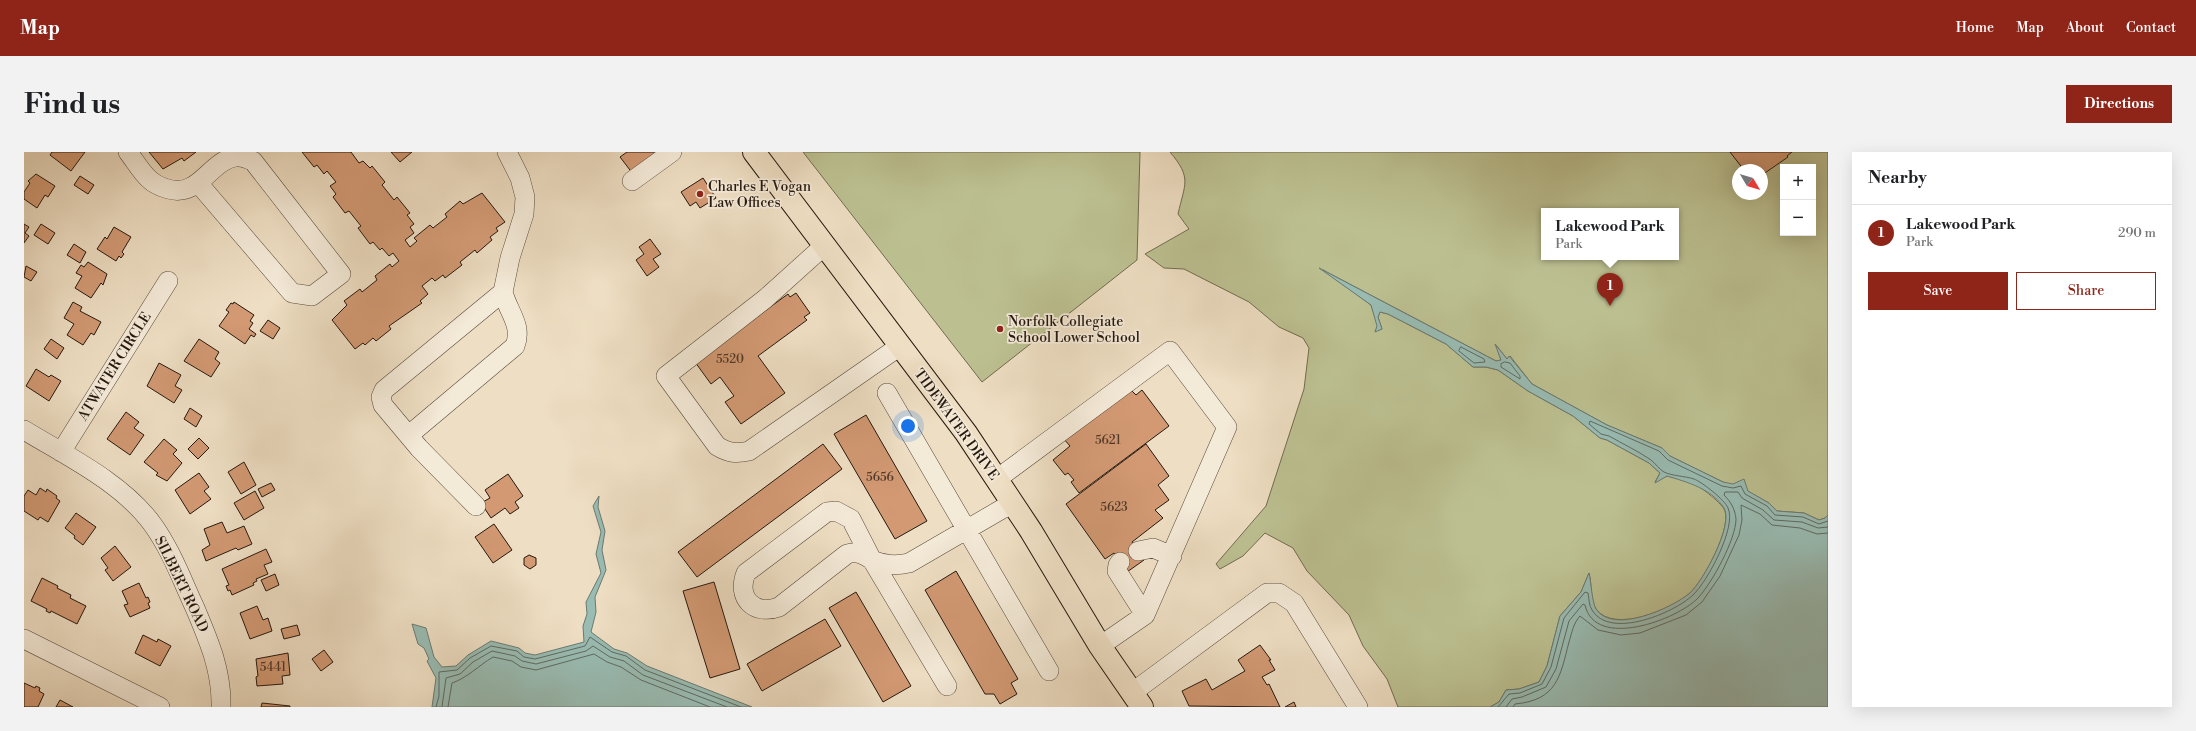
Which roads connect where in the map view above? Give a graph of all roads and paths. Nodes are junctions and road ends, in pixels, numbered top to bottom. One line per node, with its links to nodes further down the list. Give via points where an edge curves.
1 (128, 152): 6 (street, via 149,179 159,186 184,190)
2 (507, 152): 9 (street, via 520,178 525,197 524,214 510,258)
3 (672, 152): 5 (street)
4 (754, 152): 7 (highway, TIDEWATER DRIVE)
5 (632, 181)
6 (198, 183): 6 (street, via 226,160 235,157 253,161 341,274 312,296 292,293)
7 (824, 245): 10 (highway, TIDEWATER DRIVE); 10 (street, via 765,299 666,376 717,446 726,452 737,454 749,451)
8 (168, 281): 14 (street, ATWATER CIRCLE)
9 (503, 292): 13 (street, via 506,305 518,328 515,346); 13 (street, via 384,390 382,405)
10 (900, 346): 15 (highway, TIDEWATER DRIVE, via 966,433)
11 (887, 393): 18 (street)
12 (24, 430): 14 (street, SILBERT ROAD)
13 (409, 435): 17 (street)
14 (61, 452): 30 (street, SILBERT ROAD, via 122,492 138,506 167,547 212,646 218,671)
15 (997, 479): 16 (highway, TIDEWATER DRIVE); 20 (street, via 1170,351 1227,427)
16 (1013, 504): 18 (street); 25 (highway, TIDEWATER DRIVE)
17 (476, 506)
18 (966, 529): 21 (street, via 909,563 897,566); 26 (street)
19 (1138, 551): 20 (street, via 1153,548)
20 (1172, 556): 23 (street)
21 (872, 560): 21 (street, via 862,553 846,554 779,607 770,610 758,609 749,603 743,593 742,582 750,569 827,512 836,511 851,519); 27 (street)
22 (1120, 562): 23 (street, via 1117,571)
23 (1145, 615): 25 (street)
24 (24, 639): 29 (street)
25 (1100, 646): 28 (highway, TIDEWATER DRIVE)
26 (1049, 671)
27 (947, 686)
28 (1138, 699): 31 (street, via 1267,593 1279,593 1294,603)
29 (160, 707)
30 (221, 707)
31 (1358, 707)

